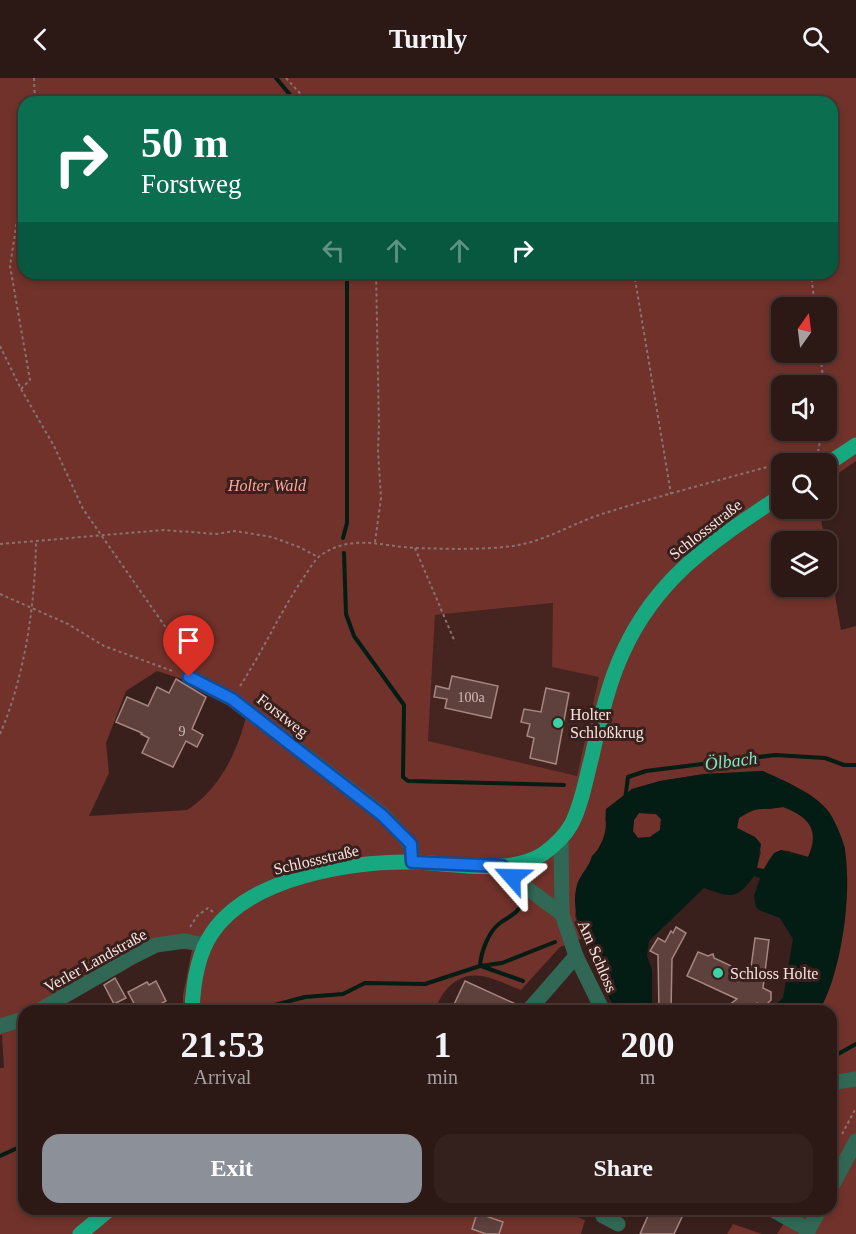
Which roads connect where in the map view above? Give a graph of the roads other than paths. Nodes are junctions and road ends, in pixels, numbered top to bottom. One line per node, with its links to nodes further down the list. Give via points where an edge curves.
1 (856, 445): 2 (main road)
2 (837, 454)
3 (771, 502): 5 (main road, Schlossstraße, via 688,562 665,585 637,626 608,694 572,824)
4 (189, 677): 6 (street, Forstweg, via 232,699 382,815 411,844)
5 (561, 839): 7 (main road, Schlossstraße, via 526,862); 8 (street, Am Schloss)
6 (412, 862): 7 (main road, Schlossstraße); 9 (main road, Schlossstraße, via 357,865 275,886 237,907)
7 (502, 866): 8 (street, Am Schloss)
8 (562, 914): 10 (street, Am Schloss)
9 (205, 945): 11 (street, Verler Landstraße, via 156,945); 12 (main road, Schlossstraße, via 198,963)
10 (576, 956): 13 (street); 14 (street, Am Schloss)
11 (49, 1005)
12 (193, 1005)
13 (533, 1005)
14 (600, 1005)
15 (18, 1021): 16 (street)
16 (0, 1026)
17 (856, 1078): 18 (street)
18 (837, 1082)
19 (849, 1139): 20 (street)
20 (837, 1172)
21 (103, 1215): 27 (main road)
22 (604, 1215): 25 (street)
23 (781, 1215): 26 (street)
24 (817, 1215): 26 (street)
25 (618, 1224)
26 (808, 1232)
27 (80, 1234)

